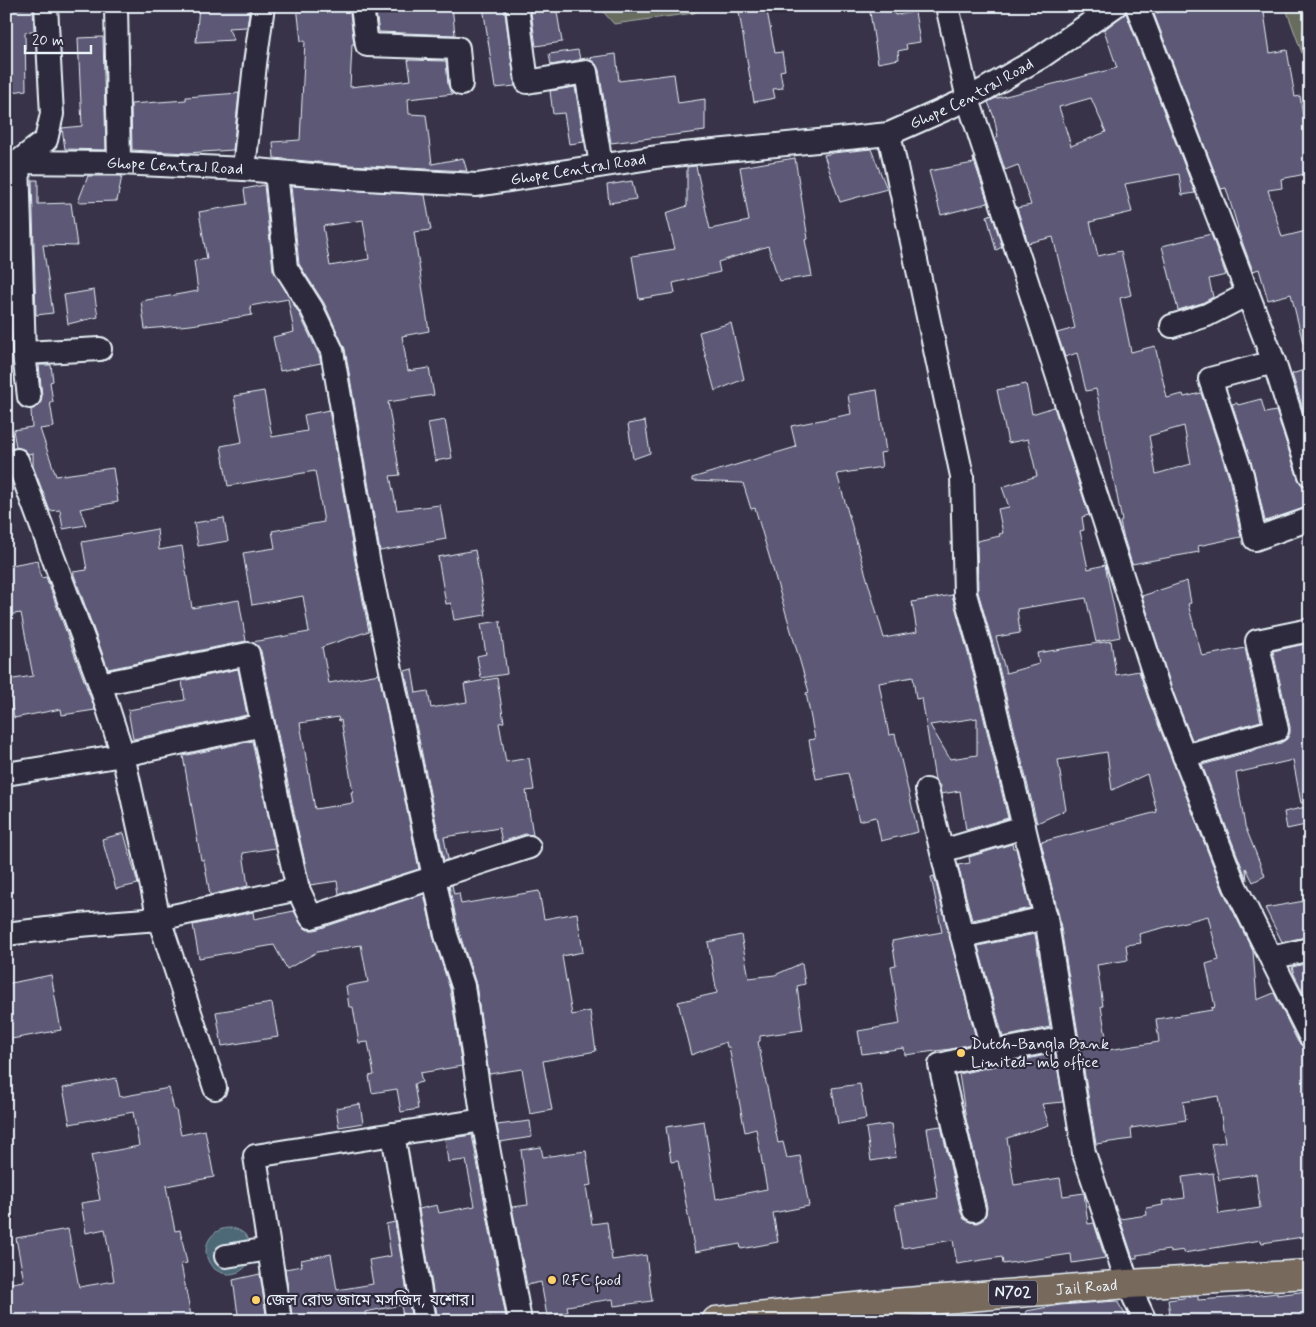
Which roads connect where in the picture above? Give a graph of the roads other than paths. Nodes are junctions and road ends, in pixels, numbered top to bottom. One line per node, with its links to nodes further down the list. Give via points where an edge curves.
1 (46, 6): 13 (street, via 52,114 46,140)
2 (116, 6): 14 (street)
3 (263, 6): 15 (street)
4 (362, 6): 9 (street, via 367,45 458,48)
5 (517, 6): 12 (street, via 527,82 586,72)
6 (947, 6): 10 (street)
7 (1115, 6): 10 (street, Ghope Central Road, via 1041,57)
8 (1137, 6): 17 (street)
9 (461, 84)
10 (968, 99): 11 (street, Ghope Central Road); 30 (street, via 1157,683)
11 (889, 134): 16 (street, Ghope Central Road, via 663,156 477,186); 33 (street, via 962,476 965,594)
12 (600, 159)
13 (12, 162): 14 (street, Ghope Central Road); 20 (street)
14 (119, 163): 15 (street, Ghope Central Road)
15 (244, 169): 16 (street, Ghope Central Road)
16 (276, 172): 36 (street, via 286,268 312,309 332,351 368,559)
17 (1248, 294): 18 (street, via 1207,315); 21 (street)
18 (1172, 326)
19 (100, 348): 20 (street)
20 (24, 353): 22 (street)
21 (1274, 362): 24 (street); 25 (street, via 1210,380 1242,474 1255,539)
22 (29, 397)
23 (17, 460): 27 (street)
24 (1310, 475)
25 (1310, 519)
26 (1310, 630): 30 (street, via 1257,641 1277,730)
27 (100, 684): 28 (street, via 248,654); 29 (street)
28 (263, 725): 29 (street); 37 (street)
29 (124, 754): 31 (street); 39 (street)
30 (1184, 756): 43 (street, via 1235,886)
31 (6, 774)
32 (927, 790): 35 (street)
33 (1024, 827): 35 (street); 38 (street)
34 (529, 847): 36 (street)
35 (942, 851): 41 (street)
36 (435, 877): 37 (street, via 311,917); 48 (street, via 446,935 463,986)
37 (298, 889): 39 (street)
38 (1046, 918): 41 (street); 45 (street)
39 (159, 919): 40 (street); 47 (street)
40 (6, 934)
41 (962, 936): 46 (street)
42 (1310, 948): 43 (street)
43 (1272, 958): 44 (street)
44 (1310, 1036)
45 (1065, 1038): 46 (street); 54 (street, via 1084,1153)
46 (993, 1052): 50 (street, via 940,1065)
47 (215, 1088)
48 (483, 1120): 49 (street); 58 (street)
49 (393, 1134): 51 (street, via 255,1156); 57 (street)
50 (974, 1210)
51 (269, 1249): 52 (street); 56 (street)
52 (226, 1256)
53 (1310, 1274): 54 (highway, Jail Road / N702)
54 (1128, 1284): 55 (highway, Jail Road / N702); 60 (street)
55 (896, 1312): 59 (highway, Jail Road / N702)
56 (280, 1321)
57 (425, 1321)
58 (520, 1321)
59 (716, 1321)
60 (1145, 1321)

